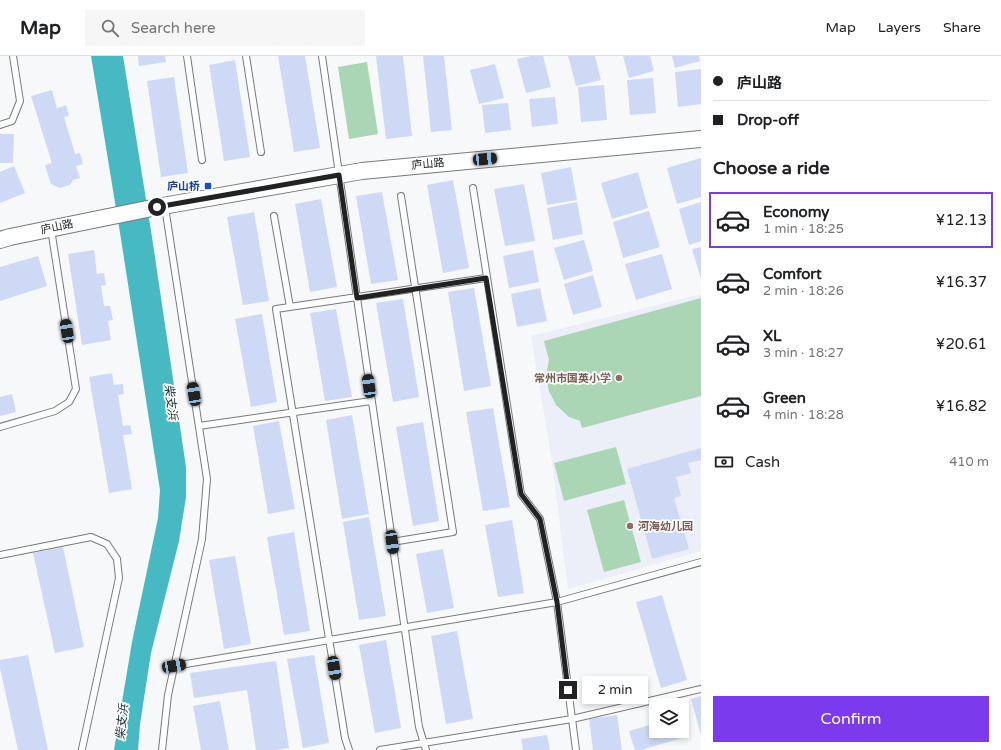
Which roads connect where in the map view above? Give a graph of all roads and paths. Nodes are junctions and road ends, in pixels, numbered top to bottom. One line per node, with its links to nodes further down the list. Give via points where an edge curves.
1 (13, 56): 5 (lane, via 20,101 12,121)
2 (187, 56): 8 (lane)
3 (246, 56): 7 (lane)
4 (322, 56): 9 (lane)
5 (0, 125)
6 (701, 139): 9 (street, 庐山路)
7 (261, 152)
8 (202, 160)
9 (339, 175): 12 (street, 庐山路); 18 (lane)
10 (472, 188): 16 (lane)
11 (401, 196): 17 (lane)
12 (161, 206): 14 (street, 庐山路); 23 (lane)
13 (274, 216): 19 (lane)
14 (51, 229): 15 (street, 庐山路); 22 (lane, via 76,389 69,402 55,411)
15 (0, 240)
16 (486, 278): 17 (lane); 27 (lane, via 521,494 540,519)
17 (415, 289): 18 (lane); 24 (lane, via 454,532)
18 (357, 298): 19 (lane); 20 (lane)
19 (290, 307): 21 (lane, via 276,309)
20 (372, 401): 21 (lane); 24 (lane)
21 (292, 412): 23 (lane); 29 (lane)
22 (0, 426)
23 (199, 426): 30 (lane, via 207,479 202,539)
24 (392, 542): 28 (lane)
25 (0, 555): 34 (lane, via 91,537 107,544 117,559 119,578)
26 (701, 562): 27 (lane)
27 (557, 602): 28 (lane); 32 (lane)
28 (404, 628): 29 (lane); 33 (lane, via 419,727)
29 (329, 640): 30 (lane); 36 (lane)
30 (174, 666): 35 (lane)
31 (701, 689): 32 (lane)
32 (572, 719): 33 (lane); 39 (lane)
33 (424, 743): 37 (lane); 38 (lane)
34 (82, 749)
35 (162, 750)
36 (349, 750)
37 (380, 750)
38 (426, 750)
39 (576, 750)

